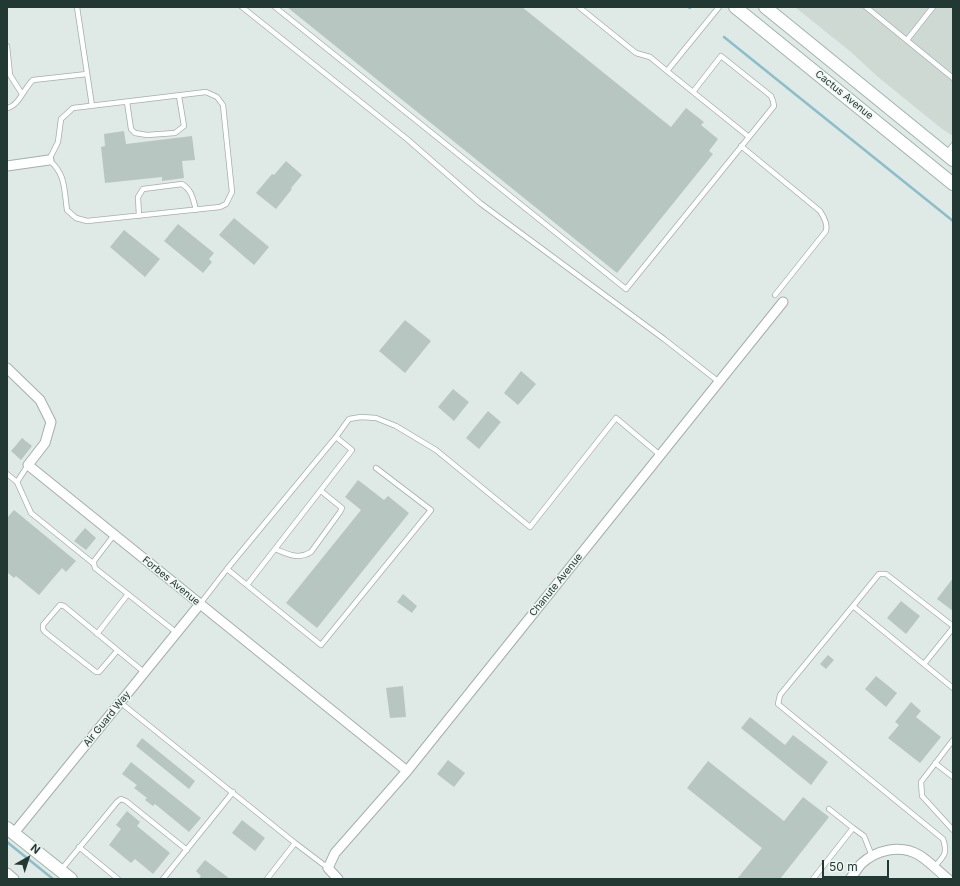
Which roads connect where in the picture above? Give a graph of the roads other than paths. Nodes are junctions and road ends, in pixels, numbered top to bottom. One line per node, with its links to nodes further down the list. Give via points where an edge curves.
1 (77, 7): 13 (lane)
2 (242, 7): 32 (lane, via 407,139 480,203)
3 (275, 7): 22 (lane, via 626,289)
4 (578, 7): 12 (lane, via 636,53 650,57)
5 (719, 7): 12 (lane)
6 (735, 7): 26 (main road, Cactus Avenue)
7 (765, 7): 23 (main road, Cactus Avenue)
8 (866, 7): 10 (lane)
9 (933, 7): 10 (lane)
10 (907, 40): 14 (lane)
11 (7, 46): 16 (lane, via 10,75)
12 (667, 71): 15 (lane)
13 (87, 74): 16 (lane, via 33,80); 19 (lane)
14 (952, 77)
15 (693, 92): 21 (lane); 21 (lane, via 721,56 771,96 774,106)
16 (22, 94): 20 (lane, via 11,108)
17 (179, 96): 18 (lane); 18 (lane, via 184,126 175,133 136,133 131,129); 27 (lane, via 206,92 217,97 223,105 232,192 226,204 220,207)
18 (127, 102): 19 (lane)
19 (92, 106): 24 (lane, via 74,108 61,119 58,142)
20 (7, 108)
21 (749, 137): 22 (lane)
22 (741, 146): 29 (lane, via 820,211 827,227)
23 (951, 153)
24 (49, 160): 25 (street); 28 (lane, via 63,177 67,210 76,218 87,221)
25 (7, 166)
26 (953, 184)
27 (196, 210): 28 (lane); 28 (lane, via 191,192 182,184 143,189 138,197)
28 (139, 216)
29 (775, 295)
30 (784, 302): 32 (street, Chanute Avenue)
31 (7, 368): 35 (street, via 40,400 51,422 45,442)
32 (719, 382): 34 (street, Chanute Avenue)
33 (336, 437): 34 (lane, via 350,419 376,418 396,426 436,450 530,527 616,418); 39 (lane, via 352,450); 43 (lane)
34 (660, 455): 58 (street, Chanute Avenue)
35 (28, 465): 38 (lane); 40 (street, Forbes Avenue)
36 (376, 468): 44 (lane, via 431,510 322,646)
37 (7, 474): 38 (lane)
38 (17, 482): 42 (lane, via 31,513)
39 (320, 491): 41 (lane); 41 (lane, via 342,508 311,552 304,557)
40 (114, 535): 42 (lane, via 94,560); 46 (street, Forbes Avenue)
41 (275, 549): 44 (lane)
42 (94, 564): 45 (lane, via 95,568)
43 (227, 569): 44 (lane); 46 (lane)
44 (248, 585)
45 (128, 594): 49 (lane); 50 (lane)
46 (200, 604): 50 (street, Air Guard Way); 58 (street, Forbes Avenue)
47 (853, 606): 48 (lane, via 879,574 886,574); 52 (lane); 70 (lane, via 780,695 778,704 943,839 946,848 944,856)
48 (953, 627): 52 (lane)
49 (97, 634): 51 (lane); 51 (lane, via 60,605 43,626 45,632 96,672 99,672)
50 (177, 634): 53 (street, Air Guard Way)
51 (117, 651): 53 (lane)
52 (924, 664): 54 (lane)
53 (145, 673): 55 (street, Air Guard Way)
54 (953, 688)
55 (121, 703): 60 (lane); 64 (street, Air Guard Way)
56 (953, 740): 57 (lane)
57 (935, 763): 59 (lane); 63 (lane, via 921,782 922,796)
58 (407, 772): 69 (street, Chanute Avenue, via 335,853)
59 (953, 777)
60 (232, 792): 65 (lane); 67 (lane)
61 (829, 809): 62 (lane)
62 (853, 828): 68 (lane, via 864,836); 79 (lane)
63 (953, 830)
64 (10, 831): 71 (main road)
65 (296, 843): 69 (lane); 77 (lane)
66 (79, 848): 67 (lane, via 121,799); 71 (lane); 75 (lane)
67 (187, 850): 76 (lane)
68 (872, 856): 70 (street, via 903,850 918,855); 80 (street)
69 (328, 868): 78 (street)
70 (934, 868): 81 (street)
71 (61, 870): 74 (main road)
72 (7, 873): 73 (street)
73 (14, 879)
74 (71, 879)
75 (118, 879)
76 (163, 879)
77 (267, 879)
78 (338, 879)
79 (813, 879)
80 (850, 879)
81 (948, 879)

